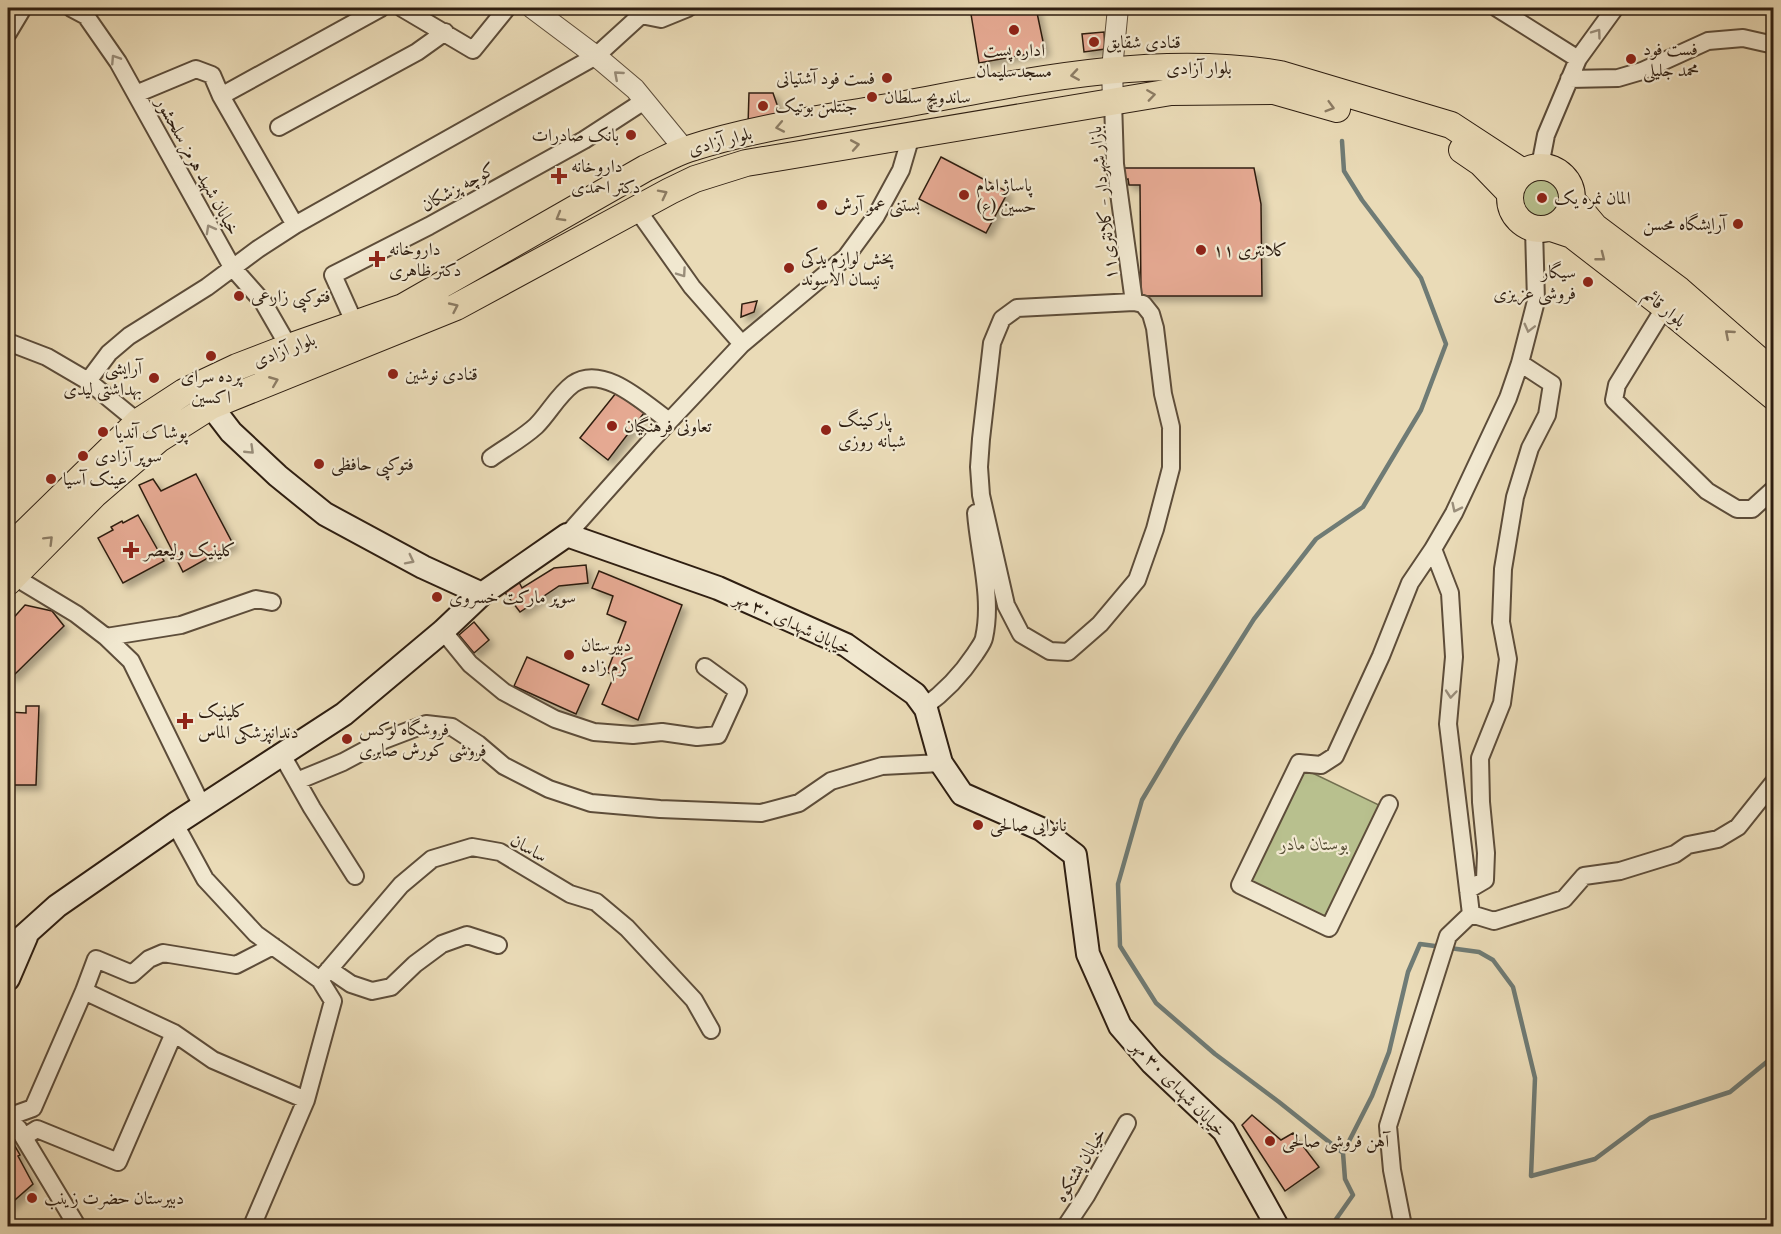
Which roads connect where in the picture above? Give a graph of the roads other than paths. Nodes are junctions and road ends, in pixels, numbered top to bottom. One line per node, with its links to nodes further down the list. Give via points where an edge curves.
1 (23, 8): 12 (street)
2 (71, 8): 19 (street, خیابان شهید هرمز سلحشور, one-way to 2, via 86,16)
3 (381, 8): 20 (street)
4 (402, 8): 11 (street)
5 (507, 8): 11 (street, via 473,50)
6 (532, 8): 14 (street)
7 (688, 8): 14 (street, via 661,19 641,15)
8 (1118, 8): 16 (street)
9 (1497, 8): 15 (street)
10 (1615, 8): 15 (street, one-way to 10)
11 (445, 32): 23 (street, via 417,52)
12 (8, 33)
13 (1773, 45): 17 (street, via 1743,38 1708,41 1618,78)
14 (596, 56): 21 (street, one-way to 14); 30 (street)
15 (1578, 59): 17 (street)
16 (1112, 69): 18 (main road, بلوار آزادی, via 1250,69); 22 (street); 25 (main road, بلوار آزادی, one-way to 25, via 766,129)
17 (1569, 79): 26 (street)
18 (1277, 82): 22 (main road, بلوار آزادی, one-way to 18); 26 (main road, بلوار آزادی, via 1449,132)
19 (136, 94): 20 (street, via 196,69 212,75); 32 (street, خیابان شهید هرمز سلحشور, one-way to 19)
20 (221, 96): 30 (street)
21 (644, 100): 25 (street); 35 (street, کوچه پزشکان, via 584,140 333,275)
22 (1113, 101): 24 (main road, بلوار آزادی); 33 (street, بازار شهردار - کلانتری۱۱, via 1115,164)
23 (279, 127)
24 (911, 136): 27 (main road, بلوار آزادی, one-way to 24, via 746,164); 38 (street, via 901,170 876,216 846,257)
25 (685, 150): 27 (main road); 35 (main road, بلوار آزادی, one-way to 35, via 646,168 403,307)
26 (1524, 177): 28 (main road, via 1549,167 1565,176); 31 (main road, via 1510,202 1518,219)
27 (695, 178): 29 (main road, بلوار آزادی, one-way to 27)
28 (1573, 201): 31 (main road, via 1565,219); 41 (main road, بلوار قائم, one-way to 28, via 1679,290 1595,227)
29 (636, 208): 38 (street, one-way to 38, via 692,287); 44 (main road, بلوار آزادی, one-way to 29, via 456,307)
30 (295, 225): 32 (street)
31 (1543, 228): 34 (main road, بلوار قائم, one-way to 34, via 1572,235); 40 (street, one-way to 40, via 1536,301)
32 (232, 267): 39 (street, خیابان شهید هرمز سلحشور, via 263,302); 42 (street, via 129,336 109,353)
33 (1134, 302): 36 (street, via 1017,308); 36 (street, via 1143,304 1155,328 1171,427 1171,468 1137,580 1100,624 1068,652 1050,651 1021,634 1006,604 981,495 983,414)
34 (1665, 307): 43 (main road, بلوار قائم); 50 (street, via 1617,385 1614,400 1707,491 1737,509 1752,509)
35 (355, 324): 39 (main road, بلوار آزادی)
36 (996, 325): 47 (street, via 976,411)
37 (8, 342): 42 (street, via 47,357)
38 (742, 344): 45 (street)
39 (289, 347): 46 (main road, بلوار آزادی, via 184,392)
40 (1520, 363): 53 (street, one-way to 53, via 1508,398); 69 (street, via 1552,384 1547,415 1530,448 1513,507 1503,569 1501,622 1508,659 1502,703 1480,758 1485,880)
41 (1773, 373)
42 (88, 381): 46 (street)
43 (1773, 397)
44 (211, 406): 54 (main road, بلوار آزادی, one-way to 44, via 94,495 151,446); 55 (main road, one-way to 55, via 231,432 325,514)
45 (669, 421): 48 (street, via 604,379 584,378 571,385 535,427); 51 (street)
46 (138, 422): 52 (main road, بلوار آزادی)
47 (973, 455)
48 (491, 458)
49 (972, 478): 60 (street, via 985,578 984,640 964,672)
50 (1773, 489)
51 (567, 535): 55 (main road); 60 (main road, خیابان شهدای ۳۰ مهر, via 718,588 846,645 915,694)
52 (8, 549)
53 (1433, 549): 65 (street, via 1410,583 1335,756 1321,765 1299,763 1240,885 1329,928); 69 (street, one-way to 69, via 1450,593 1454,657 1448,724)
54 (10, 579): 58 (street, via 76,614)
55 (482, 594): 57 (main road)
56 (272, 602): 58 (street, via 256,599 181,625)
57 (443, 631): 59 (street, via 470,664 504,692 555,719 594,732 718,735 738,691); 61 (main road, via 344,714)
58 (106, 637): 66 (street, via 131,661)
59 (705, 668)
60 (924, 707): 62 (main road, خیابان شهدای ۳۰ مهر)
61 (282, 755): 63 (street); 66 (main road)
62 (941, 763): 63 (street, via 882,766 831,781 799,803 761,813 670,810 591,802 549,789 504,766 452,727 426,724); 84 (main road, خیابان شهدای ۳۰ مهر, via 962,794 1041,829 1075,855 1088,954 1120,1026 1152,1063 1224,1131)
63 (297, 781): 68 (street)
64 (1773, 782): 70 (street, via 1738,827 1718,839 1688,845 1675,854 1620,871 1584,876 1564,899 1494,921)
65 (1389, 804)
66 (202, 806): 67 (main road)
67 (175, 824): 71 (main road, via 57,906); 73 (street, via 205,879 256,934)
68 (355, 876)
69 (1468, 890): 70 (street)
70 (1471, 914): 88 (street, via 1448,936 1388,1126)
71 (28, 933): 74 (main road); 76 (main road)
72 (498, 945): 75 (street, via 467,935 442,944 391,987 372,991)
73 (273, 946): 75 (street); 77 (street, via 236,964 163,953 132,974 96,959)
74 (8, 950)
75 (325, 974): 78 (street, ساسان, via 400,885 432,859 472,847 500,852 570,894 596,902 627,928 694,1000); 80 (street, via 333,1001)
76 (8, 979)
77 (84, 991): 79 (street); 81 (street, via 33,1108)
78 (711, 1030)
79 (174, 1033): 80 (street, via 213,1060); 83 (street, via 118,1162 37,1129)
80 (306, 1100): 86 (street)
81 (8, 1115): 83 (street)
82 (1127, 1123): 87 (street, خیابان پشتکوه)
83 (24, 1137): 85 (street)
84 (1277, 1226)
85 (77, 1227)
86 (252, 1227)
87 (1066, 1227)
88 (1403, 1227)

